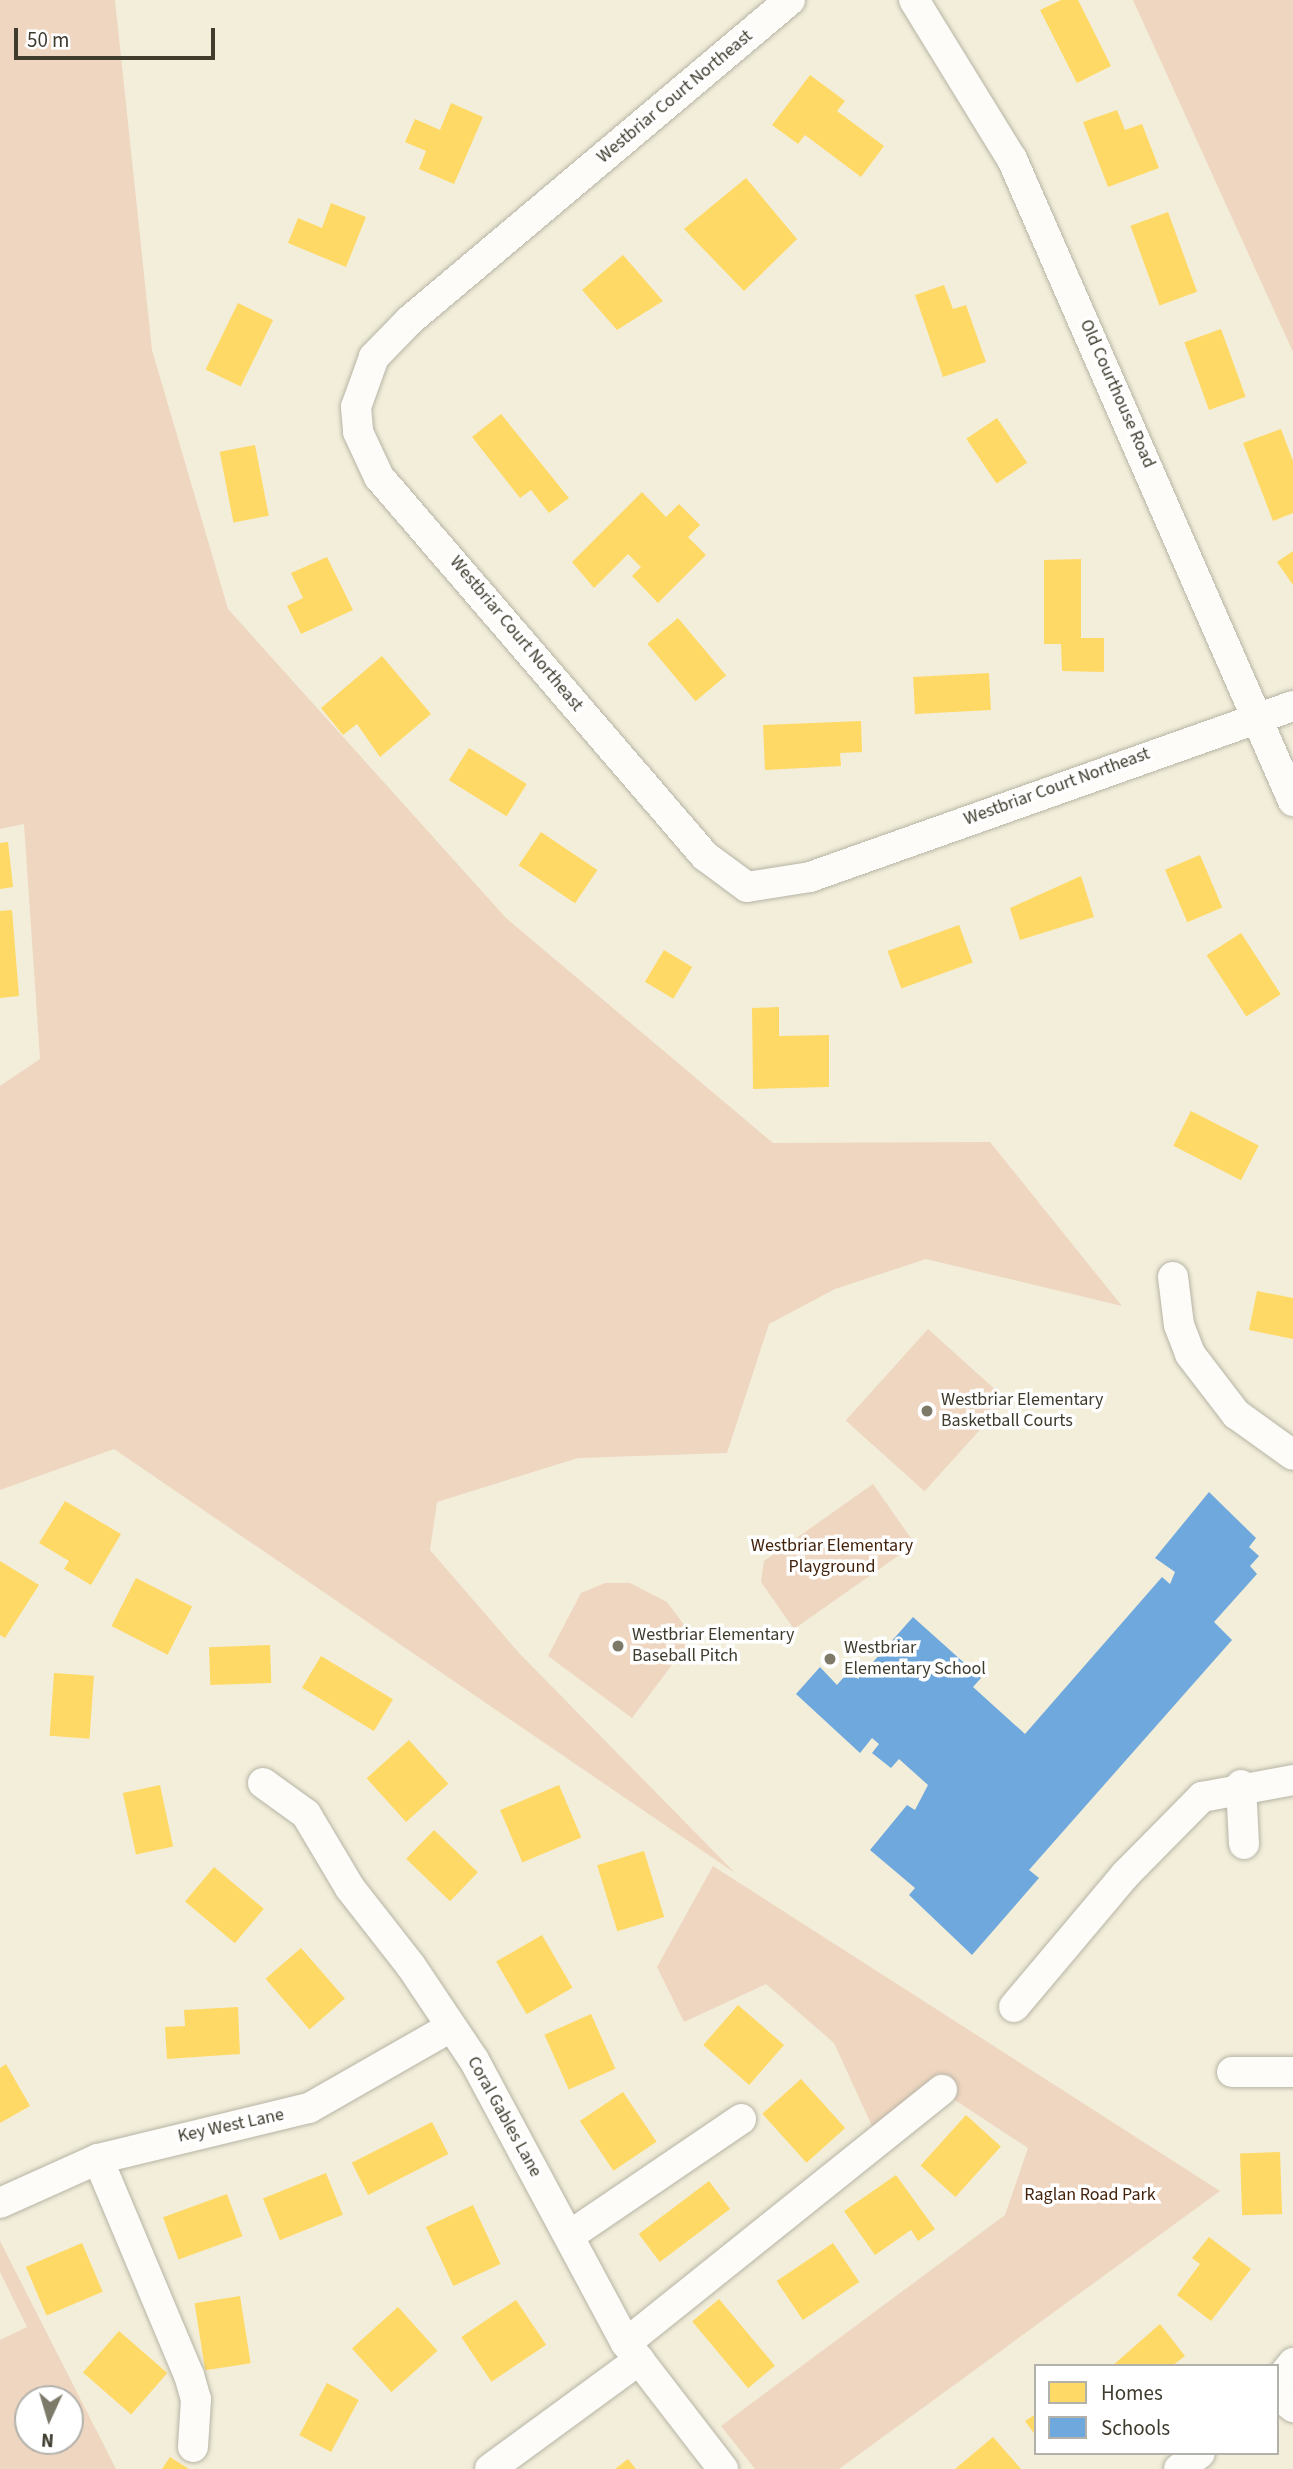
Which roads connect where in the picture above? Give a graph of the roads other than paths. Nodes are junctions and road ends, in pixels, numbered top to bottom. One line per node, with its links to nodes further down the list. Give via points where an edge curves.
1 (790, 0): 4 (street, Westbriar Court Northeast, via 374,357 356,407 358,432 379,477 705,856 747,887 810,877)
2 (914, 0): 4 (street, Old Courthouse Road, via 1012,159)
3 (1293, 706): 4 (street, Westbriar Court Northeast)
4 (1259, 718): 5 (street, Old Courthouse Road)
5 (1293, 801)
6 (1173, 1277): 7 (street, via 1178,1325 1190,1354 1236,1414)
7 (1293, 1455)
8 (1293, 1780): 10 (street)
9 (263, 1783): 13 (street, Coral Gables Lane, via 306,1814 350,1888)
10 (1241, 1786): 11 (street); 12 (street, via 1202,1797 1125,1875)
11 (1244, 1844)
12 (1014, 2007)
13 (451, 2027): 18 (street, Key West Lane, via 309,2108); 20 (street, Coral Gables Lane)
14 (1232, 2072): 15 (street)
15 (1293, 2072)
16 (942, 2090): 21 (street)
17 (741, 2119): 20 (street)
18 (99, 2159): 19 (street, Key West Lane); 26 (street, via 189,2375 196,2399)
19 (0, 2203)
20 (569, 2236): 21 (street, Coral Gables Lane)
21 (633, 2352): 28 (street); 29 (street, Coral Gables Lane)
22 (1293, 2363): 23 (street)
23 (1279, 2380)
24 (1279, 2396): 25 (street)
25 (1293, 2407)
26 (193, 2447)
27 (1197, 2455): 30 (street)
28 (490, 2469)
29 (723, 2469)
30 (1179, 2469)

